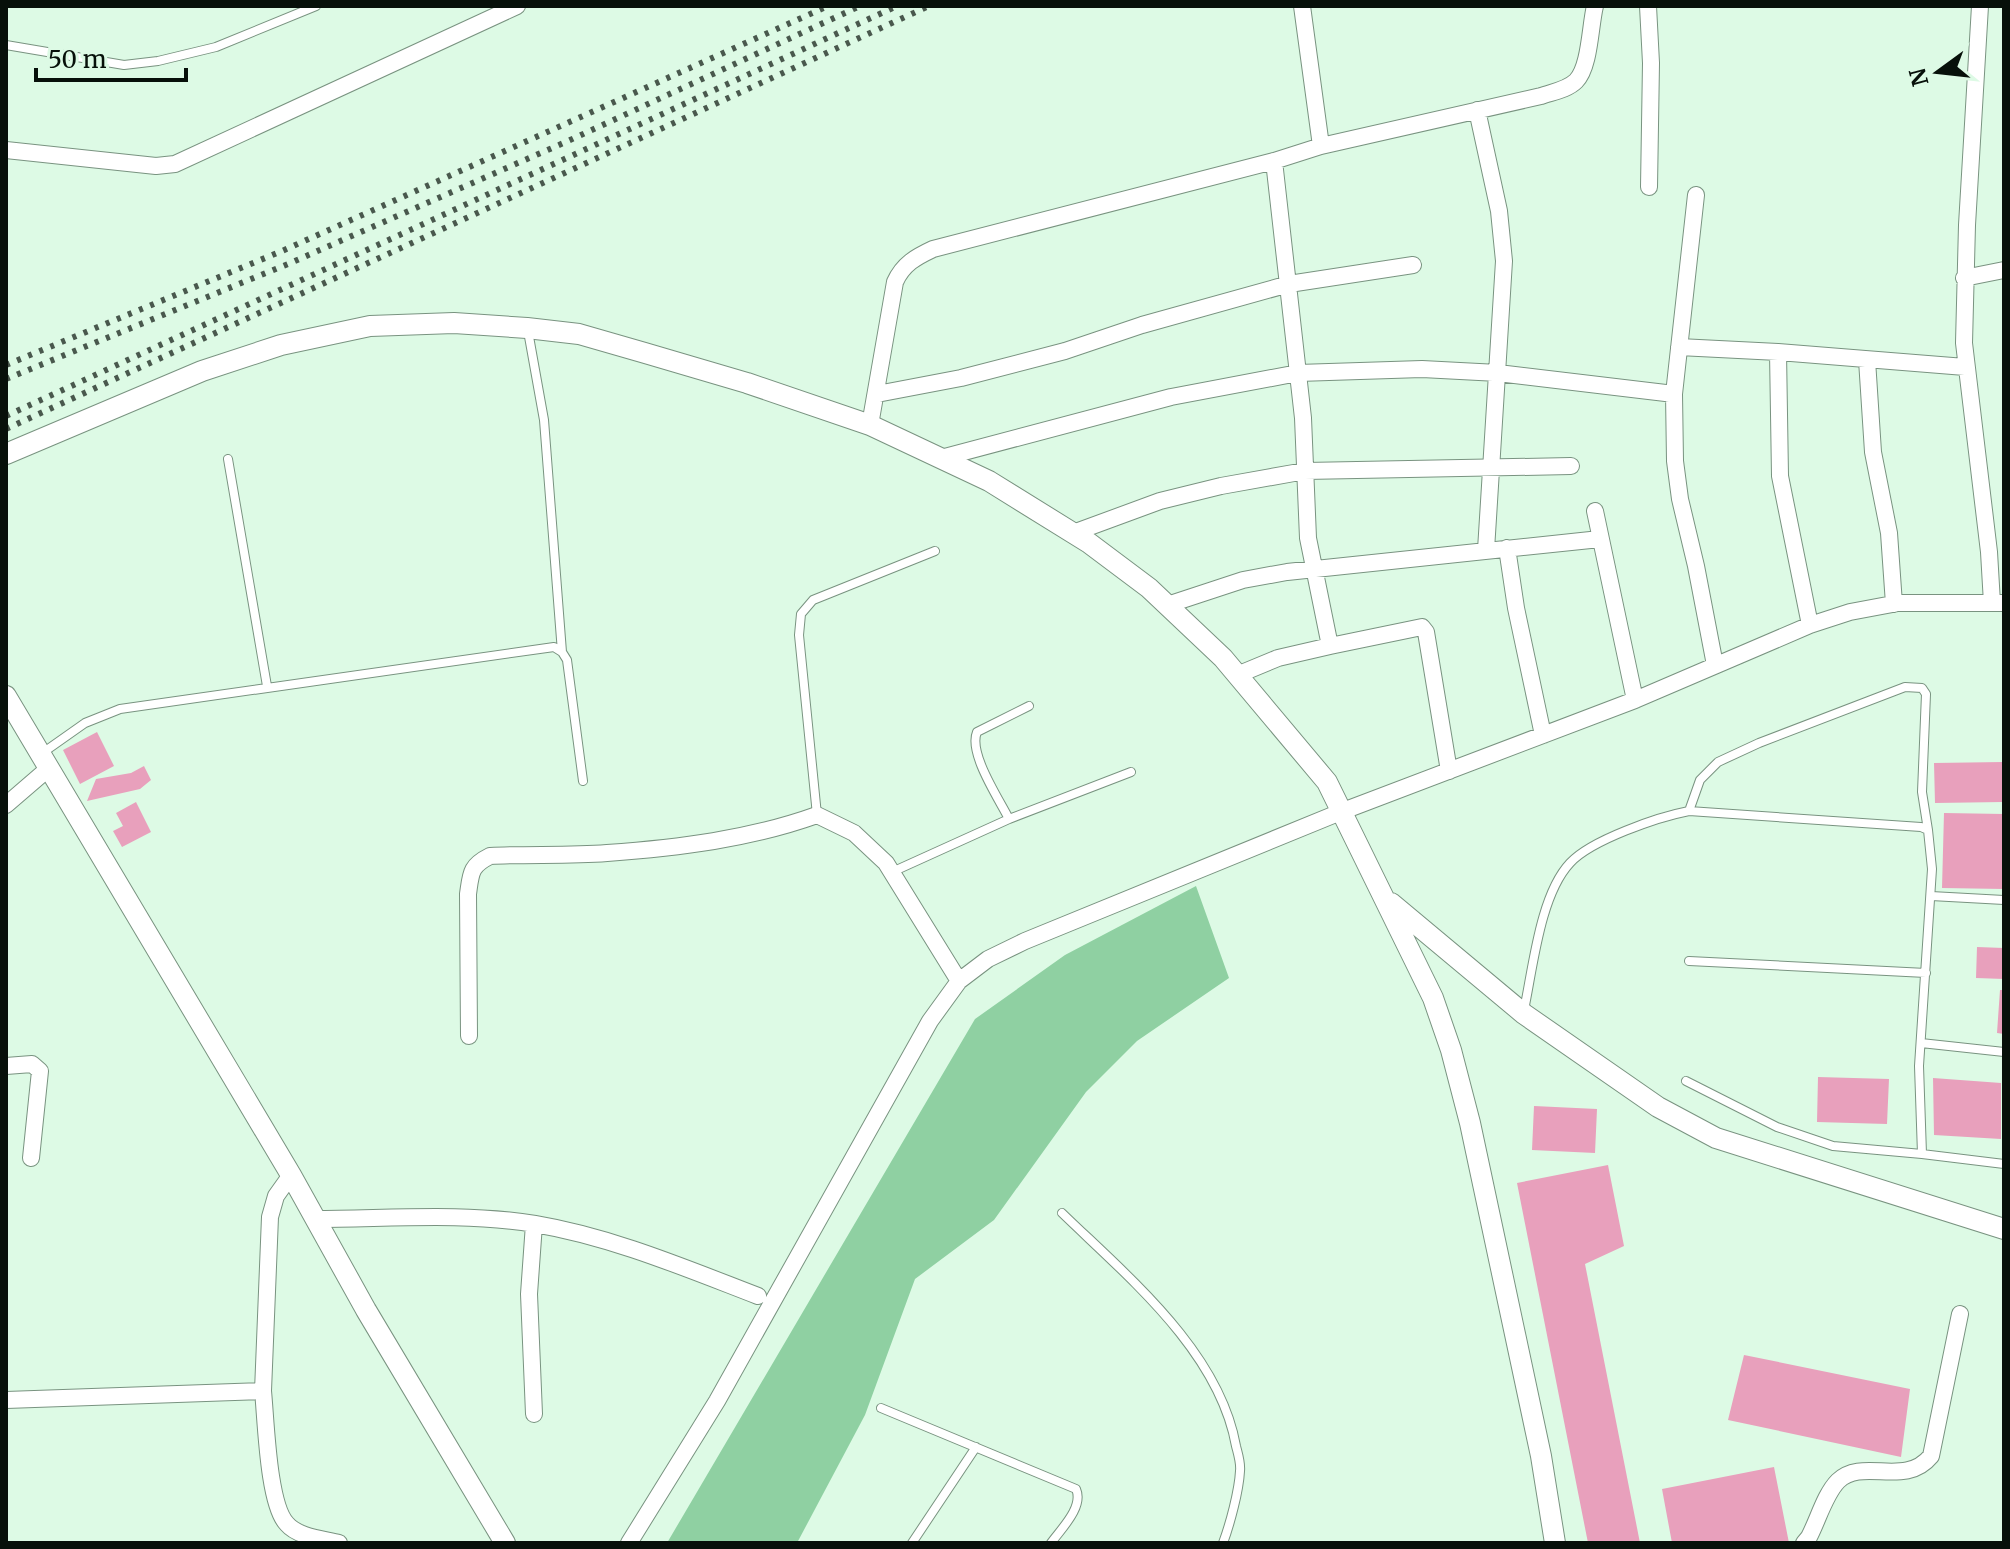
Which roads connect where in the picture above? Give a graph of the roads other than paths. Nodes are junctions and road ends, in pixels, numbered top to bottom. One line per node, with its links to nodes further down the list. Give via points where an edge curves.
1 (316, 6): 7 (lane, via 216,47 147,63 124,65)
2 (517, 6): 10 (street, via 175,164)
3 (1302, 6): 9 (street)
4 (1595, 6): 8 (street, via 1584,70 1577,80 1541,96)
5 (1648, 6): 12 (street)
6 (1983, 7): 16 (street)
7 (6, 45)
8 (1477, 110): 9 (street); 24 (street, via 1503,241)
9 (1321, 146): 11 (street)
10 (6, 150)
11 (1274, 161): 17 (street); 25 (street, via 914,258 895,282)
12 (1649, 187)
13 (1696, 195): 19 (street)
14 (1413, 265): 17 (street)
15 (2004, 270): 16 (street)
16 (1964, 278): 22 (street)
17 (1289, 284): 23 (street); 25 (street, via 1050,355)
18 (527, 328): 27 (street, via 579,334); 28 (street, via 454,323 370,326 281,345 202,371); 46 (lane, via 544,420)
19 (1679, 347): 20 (street); 26 (street)
20 (1778, 352): 21 (street); 44 (street, via 1780,476)
21 (1867, 360): 22 (street); 42 (street, via 1873,452 1889,533)
22 (1965, 367): 41 (street)
23 (1298, 373): 24 (street); 29 (street, via 1171,397); 33 (street)
24 (1498, 373): 26 (street); 31 (street)
25 (877, 394): 27 (street)
26 (1674, 394): 47 (street, via 1680,499)
27 (870, 425): 29 (street)
28 (6, 454)
29 (941, 458): 35 (street)
30 (228, 459): 49 (lane)
31 (1492, 466): 32 (street); 33 (street); 38 (street)
32 (1571, 466)
33 (1305, 471): 35 (street, via 1160,501); 40 (street)
34 (1595, 511): 36 (street)
35 (1073, 533): 43 (street)
36 (1600, 539): 37 (street); 51 (street)
37 (1507, 548): 38 (street); 53 (street)
38 (1486, 550): 40 (street)
39 (935, 551): 61 (lane, via 813,600 801,614)
40 (1313, 569): 43 (street, via 1243,580); 45 (street)
41 (1998, 603): 42 (street)
42 (1894, 604): 44 (street)
43 (1167, 605): 48 (street)
44 (1810, 625): 47 (street)
45 (1330, 646): 48 (street, via 1278,658); 55 (street, via 1422,627)
46 (562, 652): 49 (lane, via 541,646); 57 (lane)
47 (1715, 665): 51 (street)
48 (1237, 675): 59 (street, via 1327,782)
49 (267, 686): 54 (lane, via 120,709 85,723)
50 (7, 699): 54 (street)
51 (1635, 700): 53 (street)
52 (1029, 706): 62 (lane, via 977,732 974,739)
53 (1543, 735): 55 (street)
54 (45, 762): 58 (street); 80 (street)
55 (1449, 771): 59 (street)
56 (1131, 772): 62 (lane)
57 (583, 781)
58 (6, 805)
59 (1343, 811): 66 (street); 70 (street, via 1025,941)
60 (1689, 811): 63 (lane); 63 (lane, via 1700,780 1718,762 1915,686 1926,694 1922,792); 71 (lane, via 1621,832 1571,861 1548,904)
61 (817, 815): 64 (street, via 861,838); 72 (street, via 775,830 718,840 606,853 490,856 477,863 468,894)
62 (1009, 819): 64 (lane)
63 (1928, 830): 65 (lane)
64 (892, 872): 70 (street)
65 (1931, 896): 67 (lane); 69 (lane)
66 (1385, 898): 71 (street); 98 (street, via 1433,998 1451,1050 1541,1456)
67 (2004, 900)
68 (1689, 961): 69 (lane)
69 (1926, 973): 73 (lane)
70 (959, 981): 94 (street, via 930,1021 717,1401)
71 (1524, 1014): 84 (street, via 1658,1107 1716,1138)
72 (469, 1036)
73 (1921, 1043): 74 (lane); 77 (lane)
74 (2004, 1052)
75 (6, 1066): 78 (street, via 32,1064 40,1071)
76 (1686, 1081): 77 (lane, via 1777,1127 1833,1146)
77 (1922, 1154): 79 (lane)
78 (31, 1158)
79 (2004, 1164)
80 (291, 1175): 82 (street); 87 (street, via 276,1196 270,1217)
81 (1062, 1213): 97 (lane, via 1154,1303 1198,1357 1223,1400 1241,1470)
82 (314, 1219): 83 (street); 93 (street)
83 (534, 1224): 85 (street, via 605,1240); 90 (street, via 529,1294)
84 (2004, 1229)
85 (758, 1296)
86 (1960, 1314): 99 (street, via 1931,1456 1910,1472 1845,1475)
87 (263, 1391): 88 (street); 92 (street, via 278,1511 295,1531)
88 (6, 1400)
89 (881, 1408): 91 (lane)
90 (534, 1414)
91 (976, 1447): 95 (lane); 96 (lane, via 1076,1489 1076,1506)
92 (339, 1543)
93 (505, 1543)
94 (629, 1543)
95 (912, 1543)
96 (1051, 1543)
97 (1223, 1543)
98 (1555, 1543)
99 (1804, 1543)

